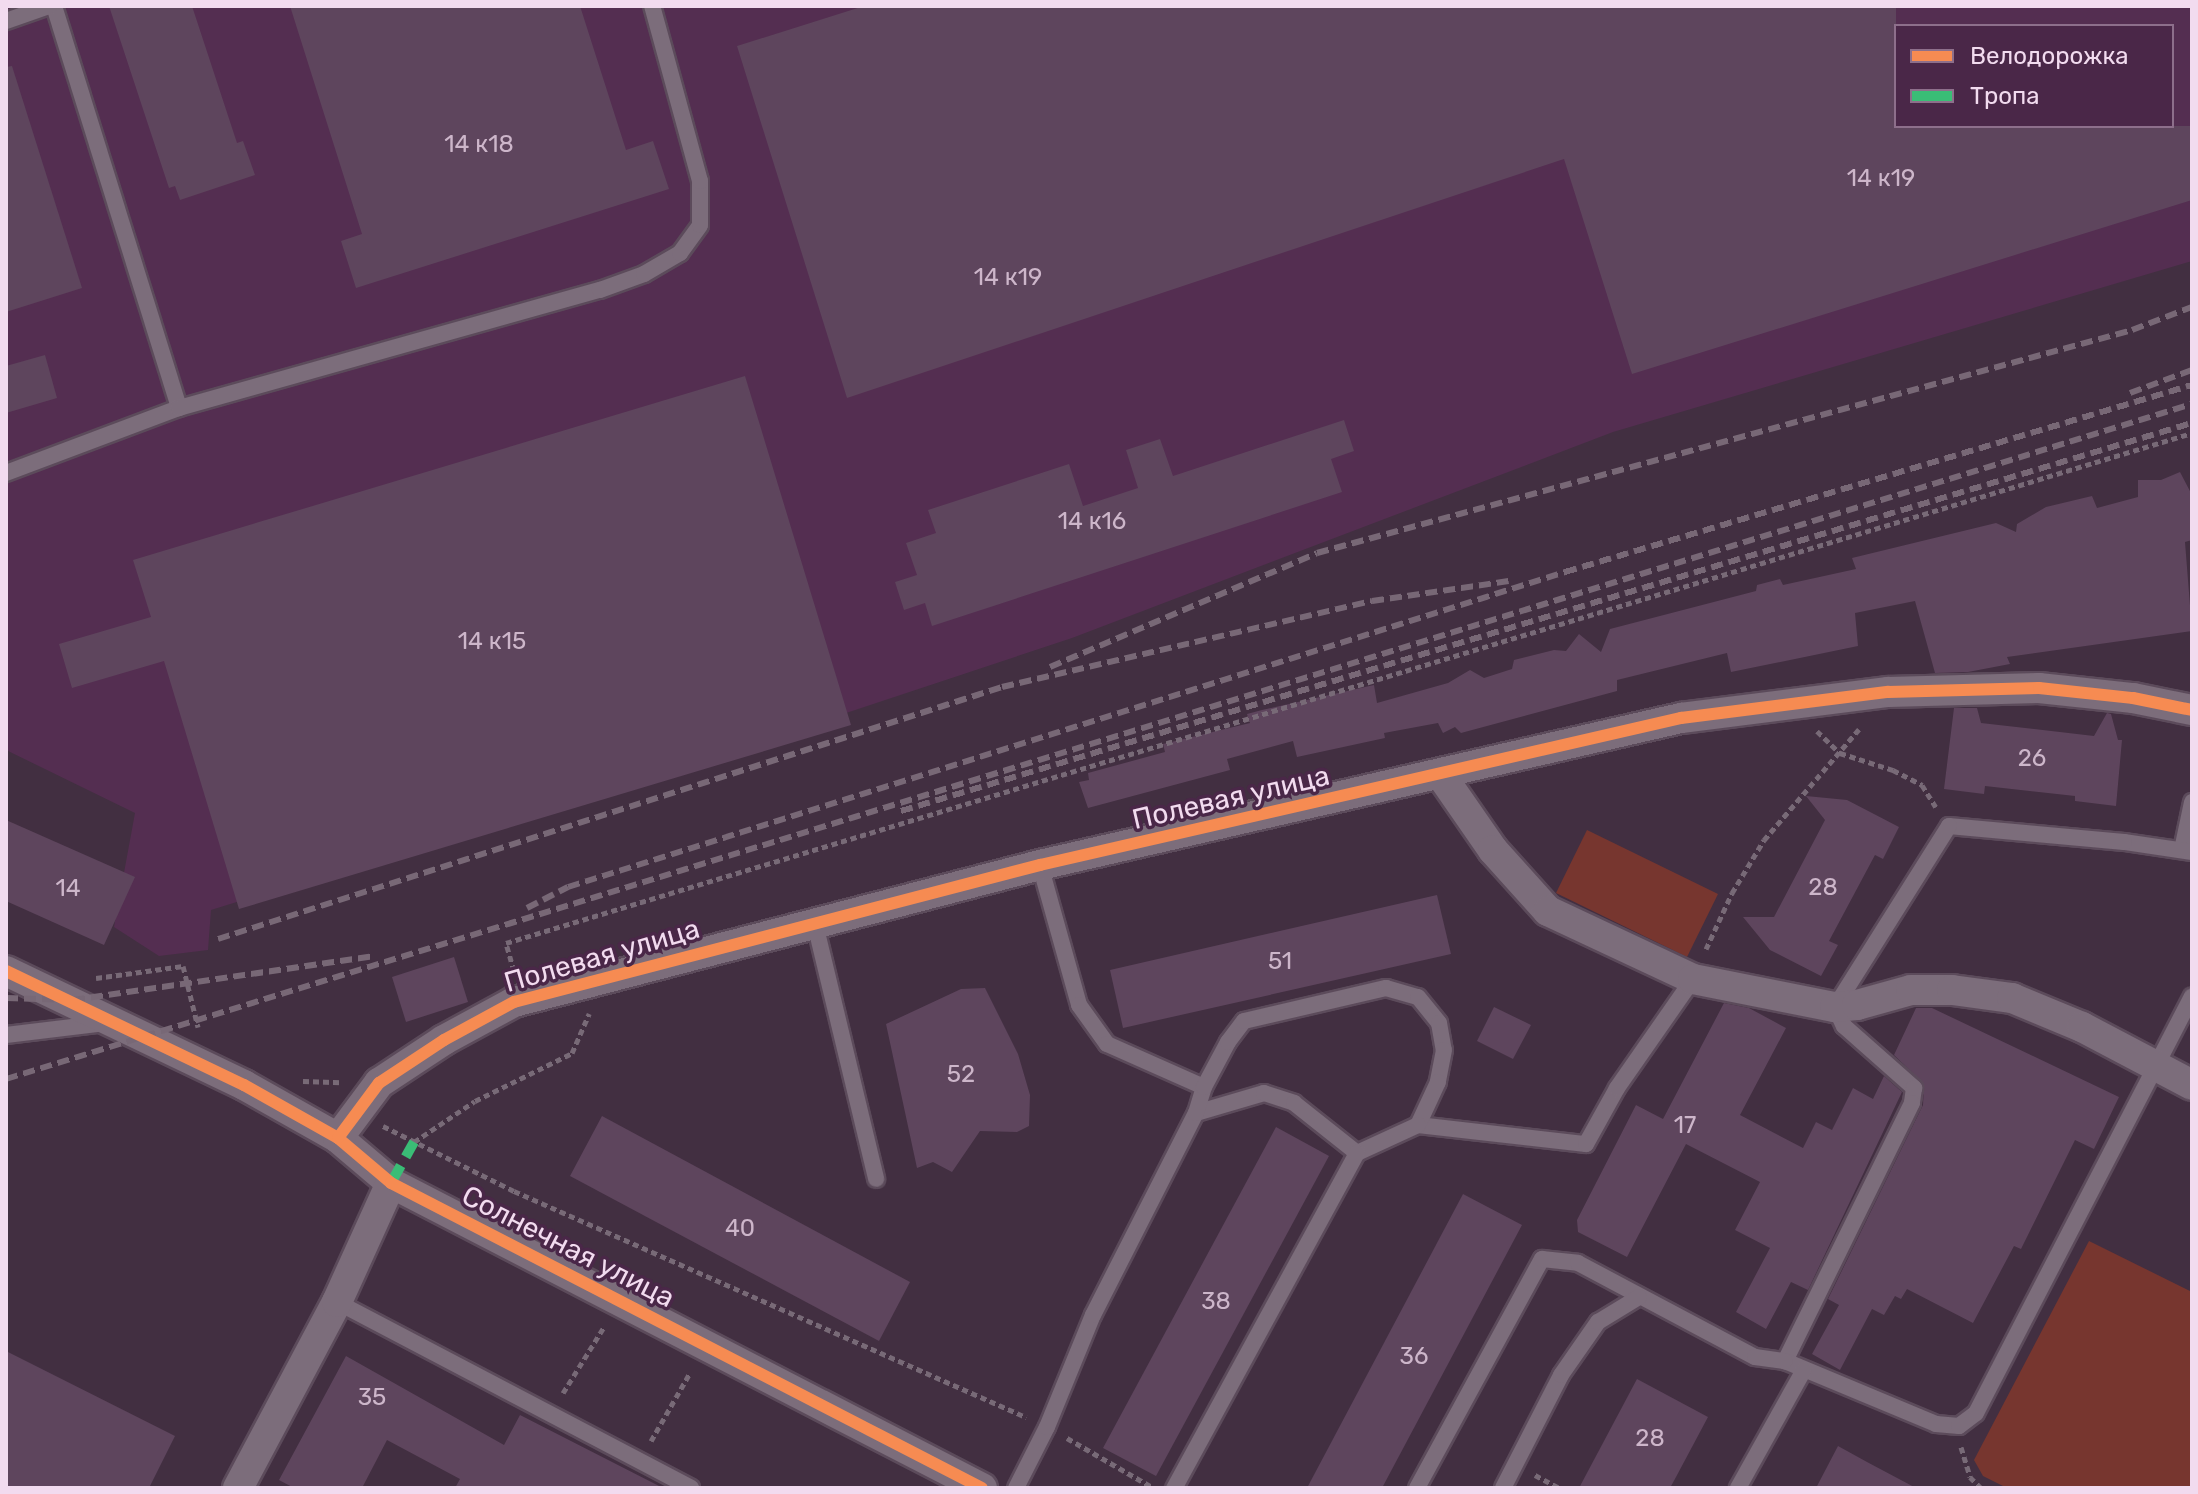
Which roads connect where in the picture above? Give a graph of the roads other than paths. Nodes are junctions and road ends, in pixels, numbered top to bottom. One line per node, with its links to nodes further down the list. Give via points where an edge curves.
1 (52, 6): 3 (lane); 4 (lane)
2 (652, 6): 4 (lane, via 700,181 700,225 680,253 600,290)
3 (6, 21)
4 (179, 408): 5 (lane)
5 (6, 473)
6 (2192, 710): 7 (street, Полевая улица, via 2039,688 1888,692 1681,718)
7 (1441, 775): 10 (street, Полевая улица); 13 (street, via 1493,850 1548,911)
8 (2192, 802): 9 (lane)
9 (2187, 851): 15 (lane, via 1949,826)
10 (1040, 865): 11 (street, Полевая улица); 20 (lane, via 1079,1005 1107,1044)
11 (815, 924): 23 (street, Полевая улица, via 514,1002 379,1083); 25 (lane)
12 (6, 971): 16 (street, Солнечная улица)
13 (1693, 979): 15 (street); 22 (lane, via 1617,1088 1586,1144)
14 (2192, 997): 18 (lane)
15 (1835, 1007): 18 (street, via 1911,990 2012,998 2082,1027); 29 (lane, via 1844,1026 1914,1088 1912,1103)
16 (114, 1022): 17 (lane); 23 (street, Солнечная улица)
17 (6, 1035)
18 (2153, 1067): 19 (street); 30 (lane, via 1976,1413 1959,1426 1936,1424)
19 (2192, 1085)
20 (1204, 1087): 21 (lane); 22 (lane, via 1244,1021 1386,988 1418,997 1439,1023 1444,1050 1438,1082)
21 (1196, 1113): 24 (lane, via 1264,1093 1294,1103); 34 (lane, via 1093,1315)
22 (1418, 1125): 24 (lane)
23 (338, 1138): 26 (street, Солнечная улица)
24 (1357, 1153): 35 (lane)
25 (876, 1179)
26 (391, 1183): 28 (street); 33 (street, Солнечная улица)
27 (1639, 1297): 29 (lane, via 1755,1357); 36 (lane, via 1578,1263 1542,1259); 37 (lane, via 1598,1322 1561,1375)
28 (337, 1302): 31 (street); 32 (lane)
29 (1785, 1361): 30 (lane)
30 (1804, 1370): 38 (lane)
31 (238, 1488)
32 (691, 1488)
33 (982, 1488)
34 (1016, 1488)
35 (1174, 1488)
36 (1417, 1488)
37 (1503, 1488)
38 (1738, 1488)

